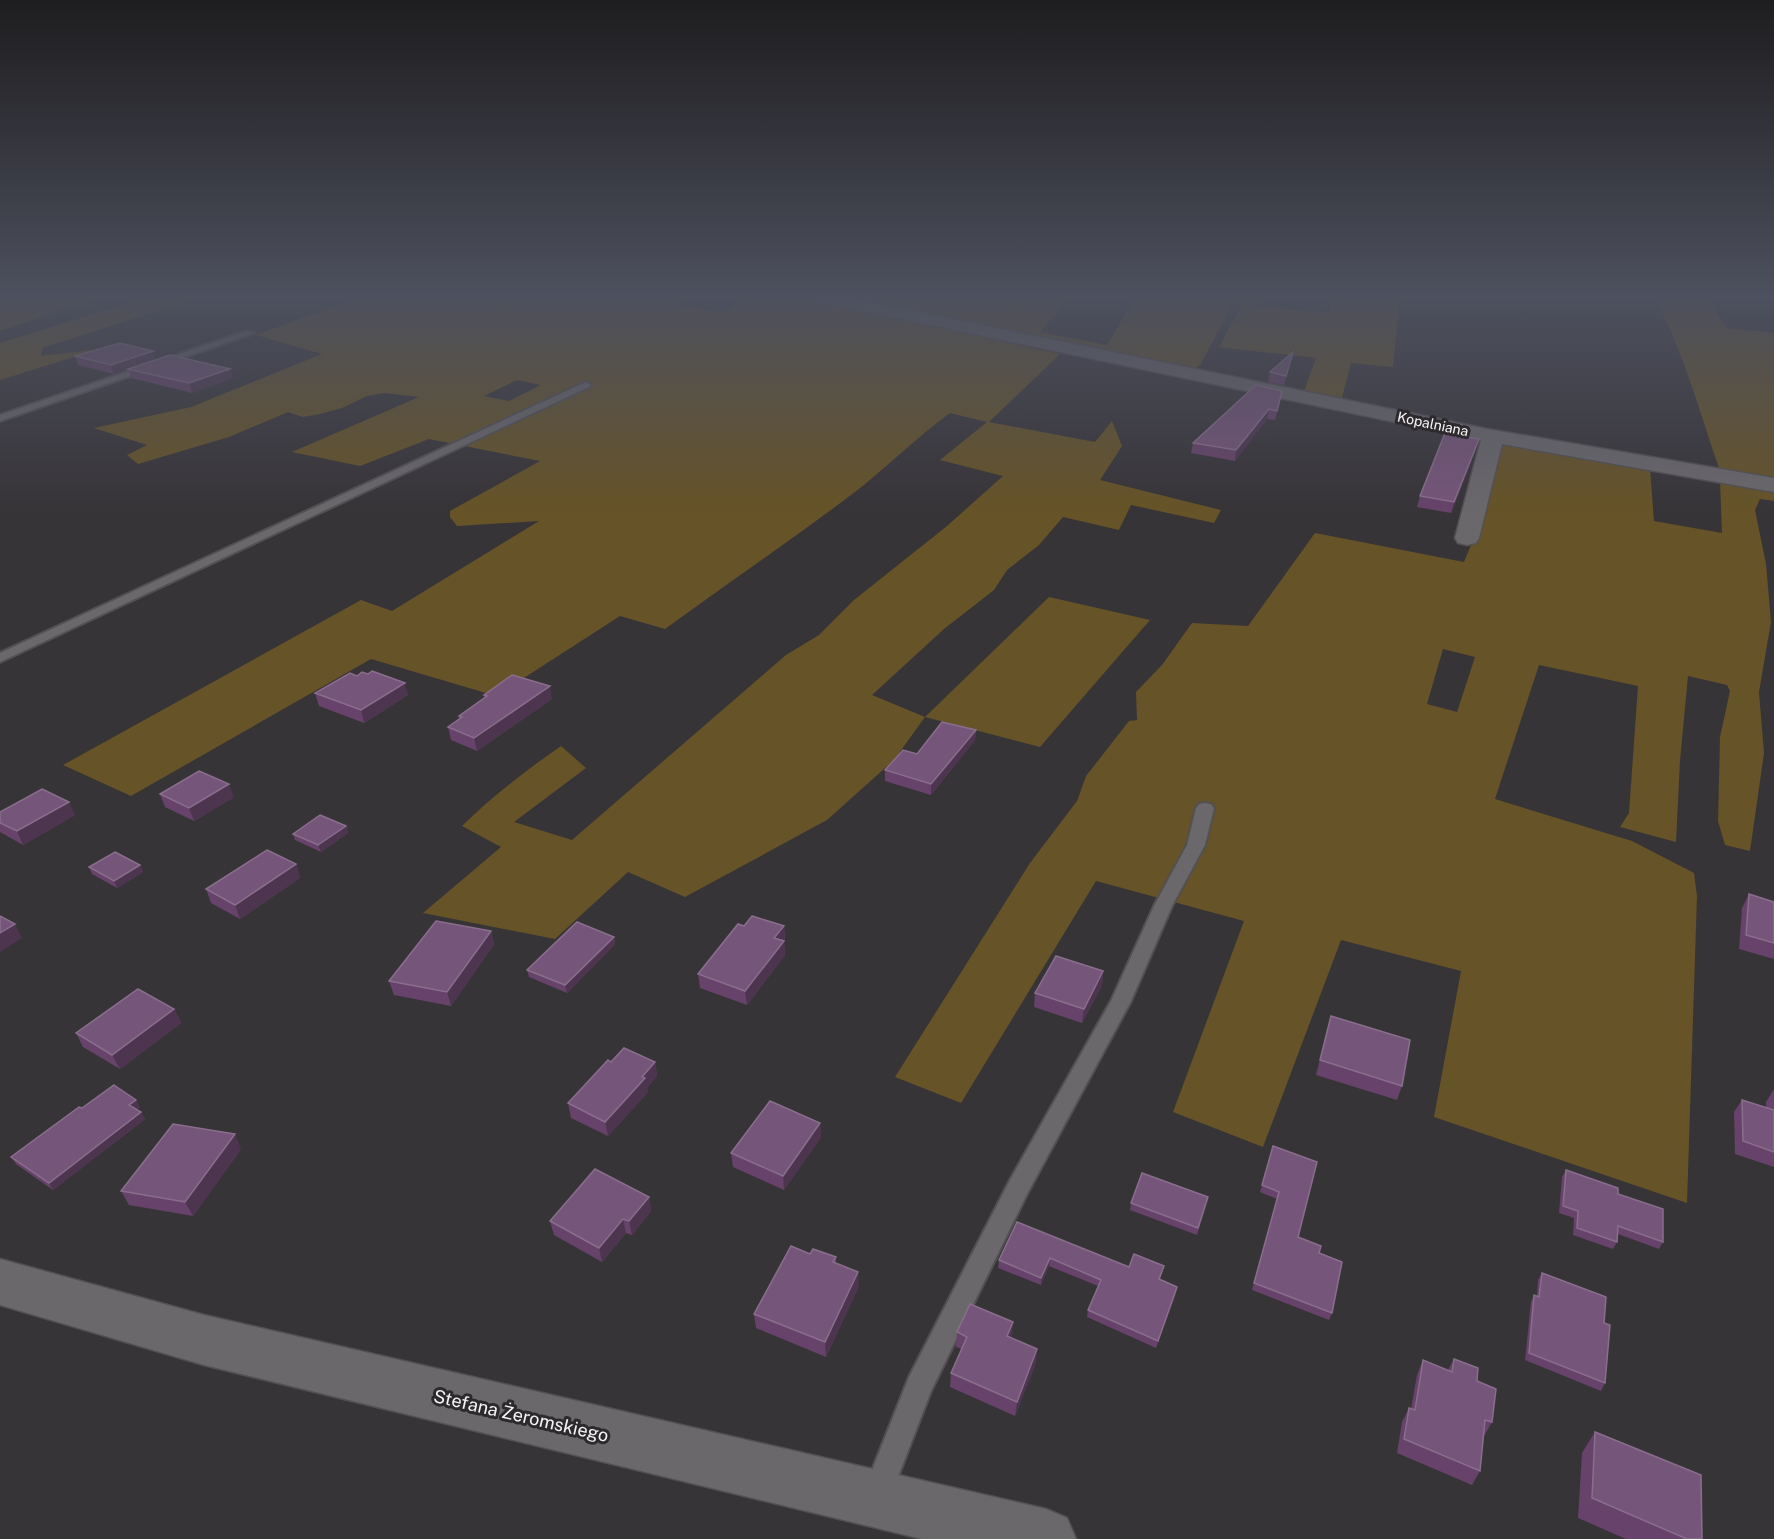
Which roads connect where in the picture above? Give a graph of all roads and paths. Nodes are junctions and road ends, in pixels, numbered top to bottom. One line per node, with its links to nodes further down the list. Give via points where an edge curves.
1 (151, 367): 4 (lane)
2 (1156, 367): 5 (street, Kopalniana)
3 (586, 385): 8 (lane)
4 (0, 418)
5 (1493, 436): 6 (street, Kopalniana); 7 (street)
6 (1774, 485)
7 (1467, 538)
8 (0, 658)
9 (1205, 808): 11 (lane, via 1196,845 1121,1001 1018,1187 919,1386)
10 (0, 1282): 11 (street, Stefana Żeromskiego, via 219,1344)
11 (876, 1500): 12 (street, Stefana Żeromskiego)
12 (1046, 1539)

